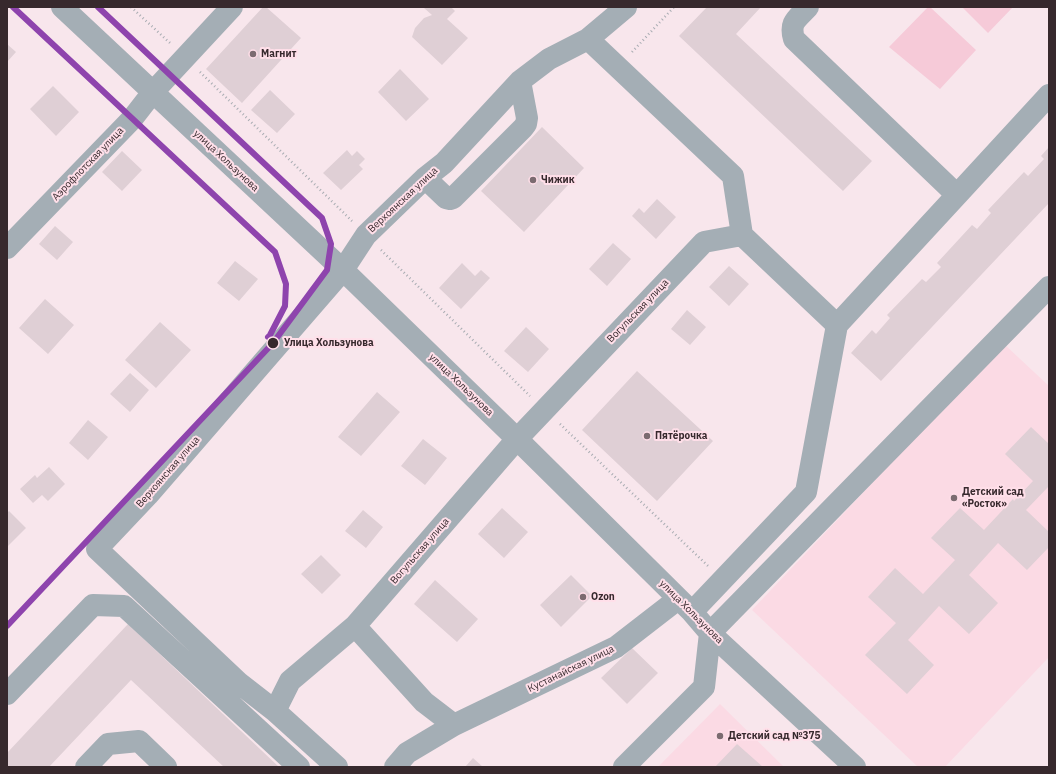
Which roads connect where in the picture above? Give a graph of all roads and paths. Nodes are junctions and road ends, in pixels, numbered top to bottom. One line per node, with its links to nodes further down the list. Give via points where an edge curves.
1 (62, 7): 11 (street, улица Хользунова)
2 (131, 7): 8 (path)
3 (232, 7): 8 (street, Аэрофлотская улица)
4 (626, 7): 7 (street, Верхоянская улица)
5 (674, 7): 9 (path)
6 (808, 7): 14 (street, via 794,22 794,39)
7 (588, 39): 9 (street); 10 (street, Верхоянская улица, via 549,59)
8 (185, 58): 11 (street, Аэрофлотская улица); 15 (path)
9 (618, 66): 16 (street, via 733,176)
10 (520, 81): 13 (street, Верхоянская улица, via 444,163); 13 (street, via 527,118 523,128 453,198 446,198)
11 (154, 92): 17 (street, Аэрофлотская улица); 18 (street, улица Хользунова)
12 (1049, 95): 14 (street)
13 (425, 178): 15 (street, Верхоянская улица)
14 (958, 194): 20 (street)
15 (366, 235): 18 (street, Верхоянская улица); 21 (path)
16 (742, 235): 20 (street); 21 (street, Вогульская улица, via 704,242)
17 (7, 248)
18 (343, 270): 22 (street, улица Хользунова); 28 (street, Верхоянская улица, via 148,495 97,549 240,683)
19 (1049, 286): 26 (street)
20 (837, 325): 23 (street, Кустанайская улица, via 806,492)
21 (545, 410): 22 (street, Вогульская улица); 23 (path)
22 (517, 439): 24 (street, улица Хользунова); 25 (street, Вогульская улица)
23 (723, 580): 24 (street, Кустанайская улица)
24 (685, 606): 26 (street, улица Хользунова); 29 (street, Кустанайская улица, via 616,647)
25 (355, 626): 28 (street, Вогульская улица, via 290,681); 29 (street, via 424,702)
26 (710, 633): 35 (street, via 704,687); 36 (street, улица Хользунова)
27 (7, 694): 32 (street, via 93,605 124,606)
28 (275, 710): 33 (street)
29 (454, 725): 34 (street, Кустанайская улица, via 407,753)
30 (86, 767): 31 (street, via 108,744 139,741)
31 (166, 767)
32 (299, 767)
33 (337, 767)
34 (395, 767)
35 (624, 767)
36 (855, 767)

